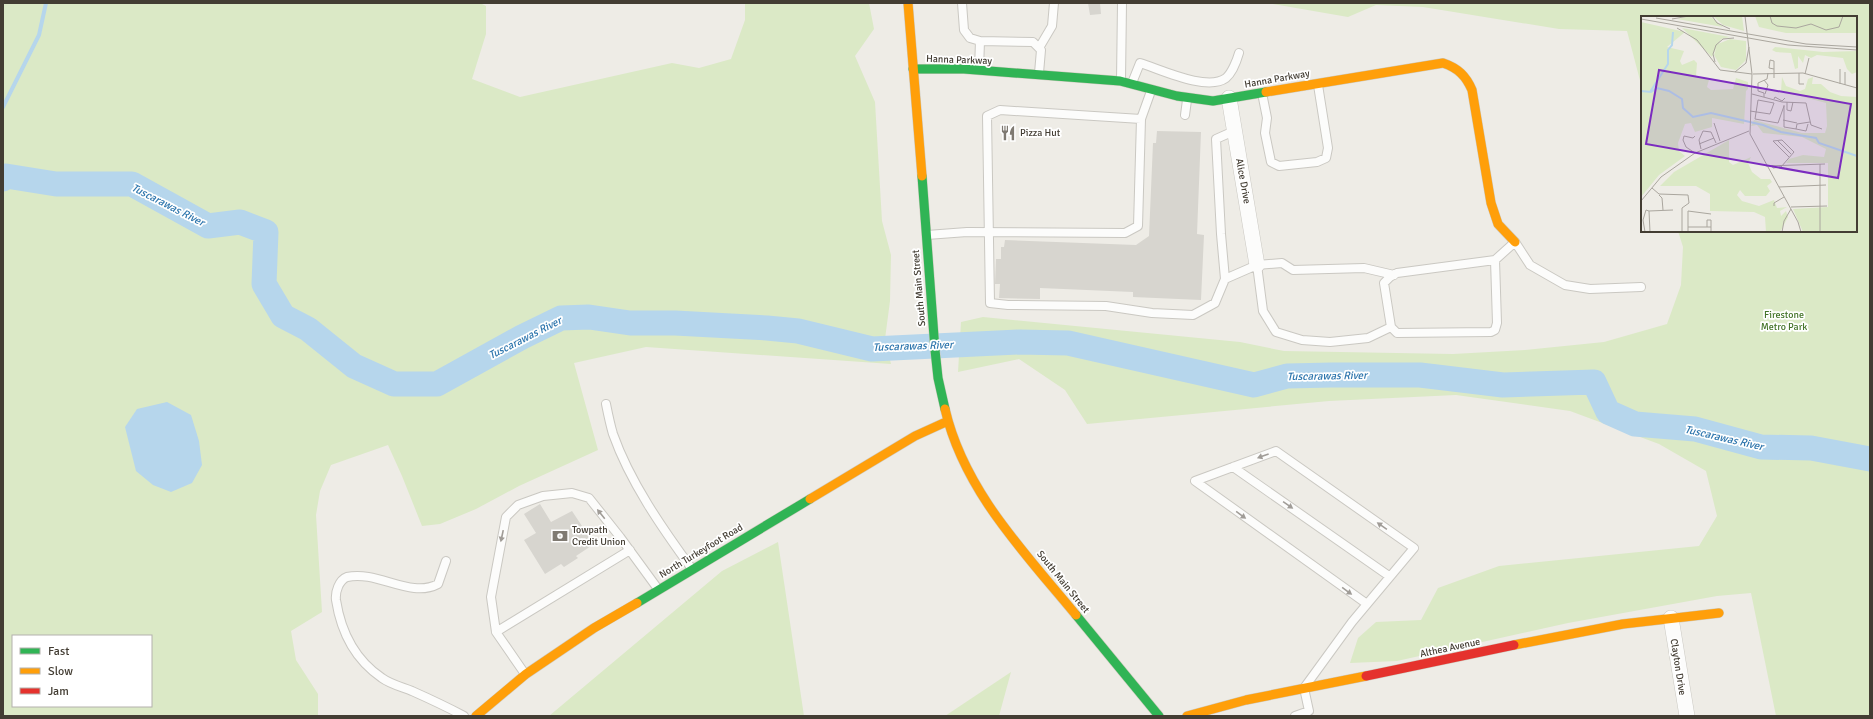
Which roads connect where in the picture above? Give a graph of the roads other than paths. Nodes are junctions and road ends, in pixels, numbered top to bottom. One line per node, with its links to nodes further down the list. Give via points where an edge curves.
1 (908, 3): 8 (street, South Main Street)
2 (962, 3): 5 (lane, via 964,30 970,38)
3 (1054, 3): 6 (lane, via 1052,26)
4 (1122, 3): 11 (lane)
5 (980, 41): 6 (lane, via 1033,42); 9 (lane)
6 (1039, 48): 10 (lane)
7 (1239, 53): 15 (lane)
8 (913, 69): 9 (street, Hanna Parkway); 22 (street, South Main Street, via 920,126)
9 (979, 71): 10 (street, Hanna Parkway)
10 (1039, 75): 11 (street, Hanna Parkway)
11 (1122, 82): 12 (street, Hanna Parkway)
12 (1131, 83): 14 (street, Hanna Parkway); 15 (lane, via 1140,63 1199,81)
13 (1318, 83): 16 (street, Hanna Parkway); 16 (lane, via 1328,148 1326,158 1316,162 1279,166 1271,162 1265,133 1267,118); 23 (street, Hanna Parkway, via 1443,63 1454,66 1463,73 1472,90 1491,203 1498,224)
14 (1152, 89): 17 (street, Hanna Parkway); 19 (lane)
15 (1219, 92): 16 (street, Hanna Parkway); 17 (street, Hanna Parkway); 20 (street, Alice Drive)
16 (1262, 92)
17 (1187, 99): 18 (lane)
18 (1185, 115)
19 (1141, 119): 21 (lane, via 1138,226 1125,233); 21 (lane, via 1000,110 987,116)
20 (1234, 131): 25 (street, Alice Drive); 27 (lane, via 1216,139)
21 (989, 232): 22 (lane); 27 (lane, via 990,303 1106,306 1152,313 1193,315 1215,303)
22 (926, 235): 31 (street, South Main Street, via 938,378)
23 (1515, 242): 24 (lane); 28 (lane, via 1530,265 1565,285 1590,289)
24 (1495, 260): 26 (lane); 29 (lane, via 1495,330 1397,333)
25 (1257, 264): 26 (lane, via 1282,263 1293,270 1364,268); 27 (lane); 29 (lane, via 1263,312 1276,332 1302,340 1330,342 1368,338)
26 (1394, 275): 29 (lane, via 1384,283)
27 (1225, 279)
28 (1641, 287)
29 (1391, 327)
30 (606, 404): 35 (lane, via 613,434 627,466 664,531)
31 (948, 421): 35 (street, North Turkeyfoot Road, via 915,436); 47 (street, South Main Street, via 976,485 1004,528)
32 (1233, 467): 36 (lane, one-way to 36); 36 (lane, one-way to 32, via 1414,548 1276,451); 38 (lane, one-way to 38, via 1195,482)
33 (630, 550): 37 (lane); 41 (lane); 41 (lane, one-way to 41, via 589,498 572,493 543,496 518,505 506,517 496,564 491,597)
34 (446, 560): 45 (lane, via 438,584 429,589 410,588 363,575 345,578 335,594 340,622 353,649 364,663 382,679)
35 (692, 570): 37 (street, North Turkeyfoot Road)
36 (1389, 576): 38 (lane)
37 (658, 590): 42 (street, North Turkeyfoot Road, via 594,628)
38 (1367, 604): 43 (lane)
39 (1719, 612): 40 (street, Althea Avenue)
40 (1671, 618): 43 (street, Althea Avenue, via 1546,638); 51 (street, Clayton Drive)
41 (496, 632): 42 (lane)
42 (526, 674): 46 (street, North Turkeyfoot Road)
43 (1304, 688): 44 (street, Althea Avenue); 50 (lane, via 1309,711)
44 (1225, 705): 48 (street, Althea Avenue); 49 (lane)
45 (464, 716)
46 (476, 716)
47 (1159, 716)
48 (1187, 716)
49 (1230, 716)
50 (1295, 716)
51 (1686, 716)

